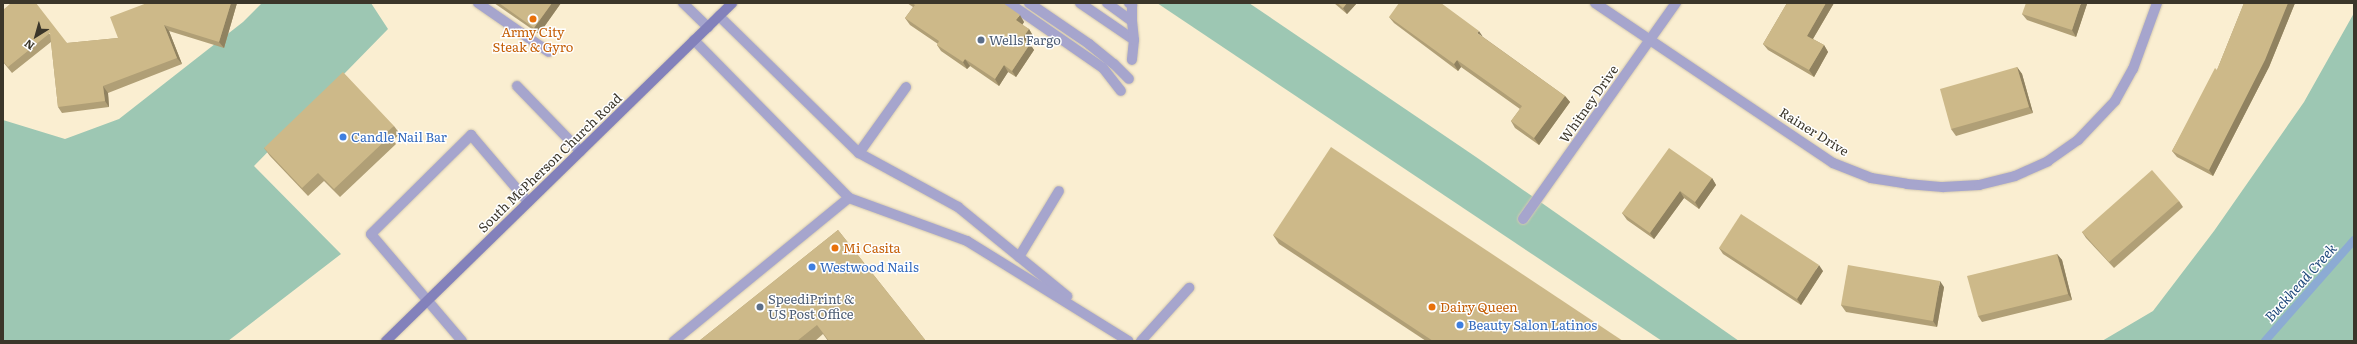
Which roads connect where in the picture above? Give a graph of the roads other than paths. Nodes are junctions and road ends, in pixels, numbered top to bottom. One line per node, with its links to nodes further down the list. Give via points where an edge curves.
1 (478, 3): 18 (street)
2 (683, 3): 14 (street)
3 (732, 3): 12 (main road, South McPherson Church Road)
4 (1009, 3): 23 (street, via 1103,68)
5 (1029, 3): 20 (street, via 1089,44)
6 (1080, 3): 16 (street)
7 (1107, 3): 13 (street)
8 (1129, 3): 13 (street, via 1132,5)
9 (1595, 3): 17 (street, Rainer Drive)
10 (1676, 3): 17 (street, Whitney Drive)
11 (2157, 3): 17 (street, Rainer Drive, via 2133,69 2115,101 2078,140 2048,161 2015,176 1979,184 1943,187 1871,178 1833,162)
12 (719, 16): 14 (main road, South McPherson Church Road); 25 (street)
13 (1132, 20): 16 (street)
14 (708, 27): 15 (main road, South McPherson Church Road)
15 (694, 40): 24 (main road, South McPherson Church Road); 27 (street)
16 (1134, 40): 19 (street)
17 (1649, 41): 29 (street, Whitney Drive)
18 (549, 52)
19 (1132, 60)
20 (1129, 79)
21 (517, 86): 24 (street)
22 (906, 87): 25 (street)
23 (1121, 91)
24 (580, 151): 28 (main road, South McPherson Church Road)
25 (859, 153): 30 (street, via 958,207)
26 (1059, 191): 30 (street)
27 (849, 198): 33 (street, via 967,241); 36 (street)
28 (528, 202): 32 (main road, South McPherson Church Road); 32 (street, via 471,135 371,234)
29 (1523, 219)
30 (1019, 257): 33 (street)
31 (1189, 288): 38 (street)
32 (428, 300): 34 (main road, South McPherson Church Road); 35 (street)
33 (1098, 321): 37 (street)
34 (386, 341)
35 (462, 341)
36 (674, 341)
37 (1128, 341)
38 (1142, 341)

